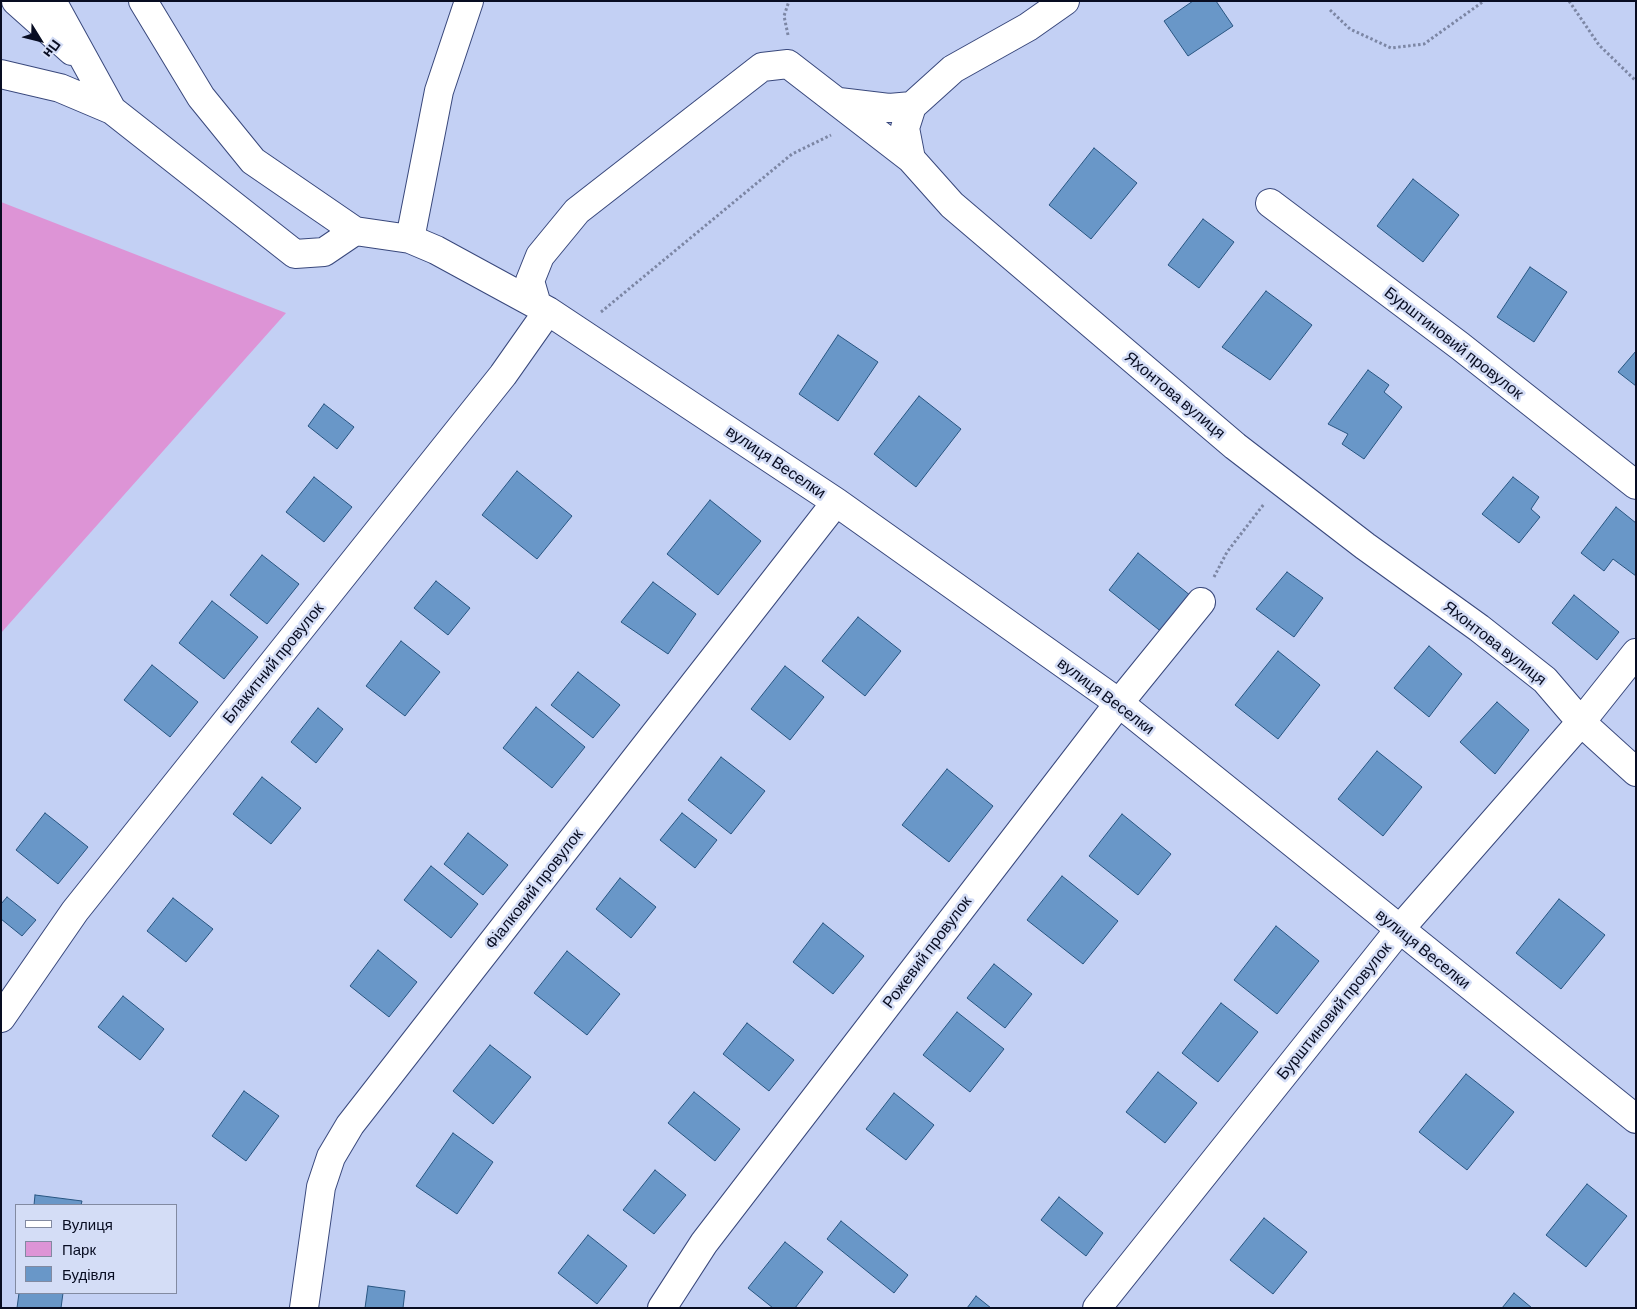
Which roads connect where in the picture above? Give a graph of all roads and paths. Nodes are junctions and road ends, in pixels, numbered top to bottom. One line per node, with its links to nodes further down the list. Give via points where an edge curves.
1 (16, 1): 9 (street)
2 (52, 1): 9 (street)
3 (143, 1): 18 (street, via 201,97 253,161)
4 (469, 1): 19 (street, via 440,91)
5 (1065, 1): 13 (street, via 1028,27 953,69)
6 (1484, 1): 8 (path, via 1424,44 1391,48 1350,29)
7 (1570, 1): 11 (path, via 1599,45)
8 (1330, 10)
9 (88, 66): 14 (street)
10 (1, 74): 14 (street, via 60,88)
11 (1636, 80)
12 (837, 102): 13 (street, via 889,108); 15 (street, Яхонтова вулиця); 20 (street, Яхонтова вулиця, via 788,64 762,67 578,211 540,256 530,281)
13 (912, 106): 16 (street, via 905,128)
14 (112, 110): 18 (street, via 295,254 324,252)
15 (860, 120): 16 (street, Яхонтова вулиця); 21 (path, via 792,154 598,314)
16 (911, 159): 22 (street, Яхонтова вулиця, via 952,205)
17 (1270, 203): 23 (street, Бурштиновий провулок, via 1460,346)
18 (355, 231): 19 (street, вулиця Веселки)
19 (410, 239): 20 (street, вулиця Веселки)
20 (543, 308): 21 (street, вулиця Веселки); 31 (street, Блакитний провулок, via 503,375 75,911)
21 (585, 336): 24 (street, вулиця Веселки)
22 (1281, 482): 25 (path, via 1227,552); 28 (street, Яхонтова вулиця, via 1538,674)
23 (1636, 485)
24 (836, 502): 27 (street, вулиця Веселки); 33 (street, Фіалковий провулок, via 350,1125 331,1157 321,1186)
25 (1201, 602): 27 (street, Рожевий провулок)
26 (1636, 653): 28 (street, Бурштиновий провулок)
27 (1119, 702): 30 (street, вулиця Веселки); 34 (street, Рожевий провулок, via 704,1243)
28 (1582, 722): 29 (street, Яхонтова вулиця); 30 (street, Бурштиновий провулок)
29 (1636, 772)
30 (1399, 930): 32 (street, вулиця Веселки); 35 (street, Бурштиновий провулок)
31 (1, 1018)
32 (1636, 1119)
33 (304, 1308)
34 (662, 1308)
35 (1097, 1308)

